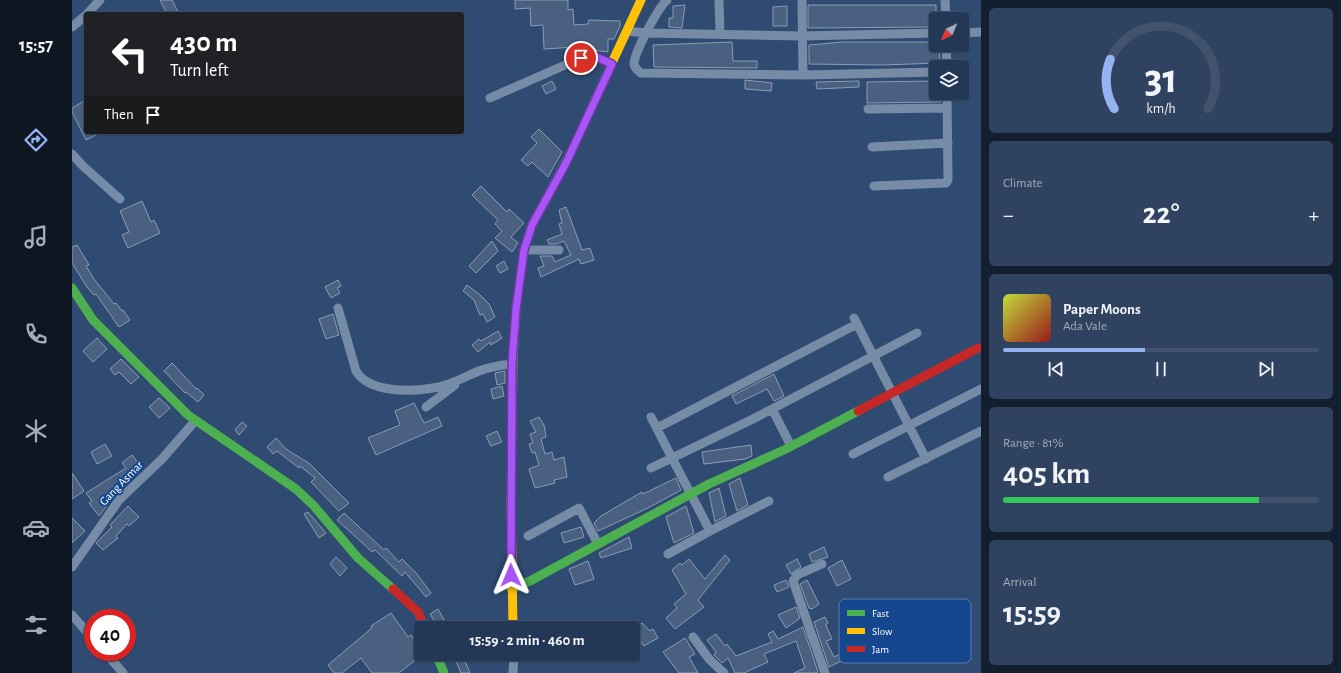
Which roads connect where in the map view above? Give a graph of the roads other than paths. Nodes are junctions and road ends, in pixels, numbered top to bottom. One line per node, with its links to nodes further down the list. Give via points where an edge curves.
1 (100, 0): 7 (street)
2 (641, 0): 11 (street)
3 (667, 0): 14 (street)
4 (719, 0): 15 (street)
5 (802, 0): 17 (street)
6 (945, 0): 8 (street)
7 (88, 12)
8 (946, 12)
9 (84, 16): 10 (street)
10 (72, 28)
11 (627, 31): 14 (street); 18 (street)
12 (969, 32): 13 (street)
13 (981, 32)
14 (646, 33): 15 (street); 20 (street, via 634,61 634,66 641,74)
15 (720, 33): 17 (street)
16 (929, 33): 17 (street)
17 (802, 36): 20 (street)
18 (612, 64): 21 (street, via 594,56 581,58); 30 (street, via 566,163 532,225)
19 (929, 72): 20 (street)
20 (802, 75)
21 (490, 98)
22 (947, 100): 23 (street)
23 (947, 108): 24 (street); 25 (street)
24 (868, 109)
25 (948, 143): 26 (street); 28 (street, via 946,183)
26 (872, 147)
27 (72, 154): 29 (street)
28 (874, 186)
29 (120, 199)
30 (524, 250): 31 (street); 37 (street)
31 (559, 250)
32 (72, 288): 44 (street, via 93,320)
33 (338, 308): 38 (street, via 356,371 367,383 381,388 429,389)
34 (917, 333): 36 (street)
35 (978, 348): 40 (street)
36 (873, 354): 40 (street); 42 (street); 46 (street, via 856,321)
37 (512, 364): 38 (street, via 486,368); 62 (street)
38 (462, 379): 41 (street)
39 (981, 389): 45 (street)
40 (892, 393): 45 (street); 48 (street)
41 (426, 407)
42 (772, 408): 48 (street); 50 (street)
43 (651, 417): 46 (street)
44 (196, 421): 61 (street, Gang Asmar, via 162,459 119,500); 64 (street, via 280,477 305,497 358,558 411,604)
45 (909, 426): 49 (street); 51 (street)
46 (657, 428): 50 (street)
47 (981, 431): 51 (street)
48 (791, 446): 54 (street)
49 (853, 454)
50 (672, 458): 52 (street); 54 (street)
51 (926, 459): 53 (street)
52 (651, 468)
53 (888, 477)
54 (691, 494): 56 (street); 58 (street)
55 (769, 501): 56 (street)
56 (710, 531): 59 (street)
57 (528, 536): 58 (street, via 579,508)
58 (598, 544): 62 (street)
59 (668, 554)
60 (822, 564): 75 (street, via 797,575 794,581)
61 (72, 567)
62 (511, 589): 65 (street)
63 (72, 615): 66 (street)
64 (422, 621)
65 (513, 621)
66 (84, 629)
67 (693, 637): 74 (street, via 709,659)
68 (113, 661): 71 (street)
69 (439, 661): 72 (street)
70 (514, 661): 73 (street)
71 (123, 673)
72 (444, 673)
73 (513, 673)
74 (724, 673)
75 (824, 673)

